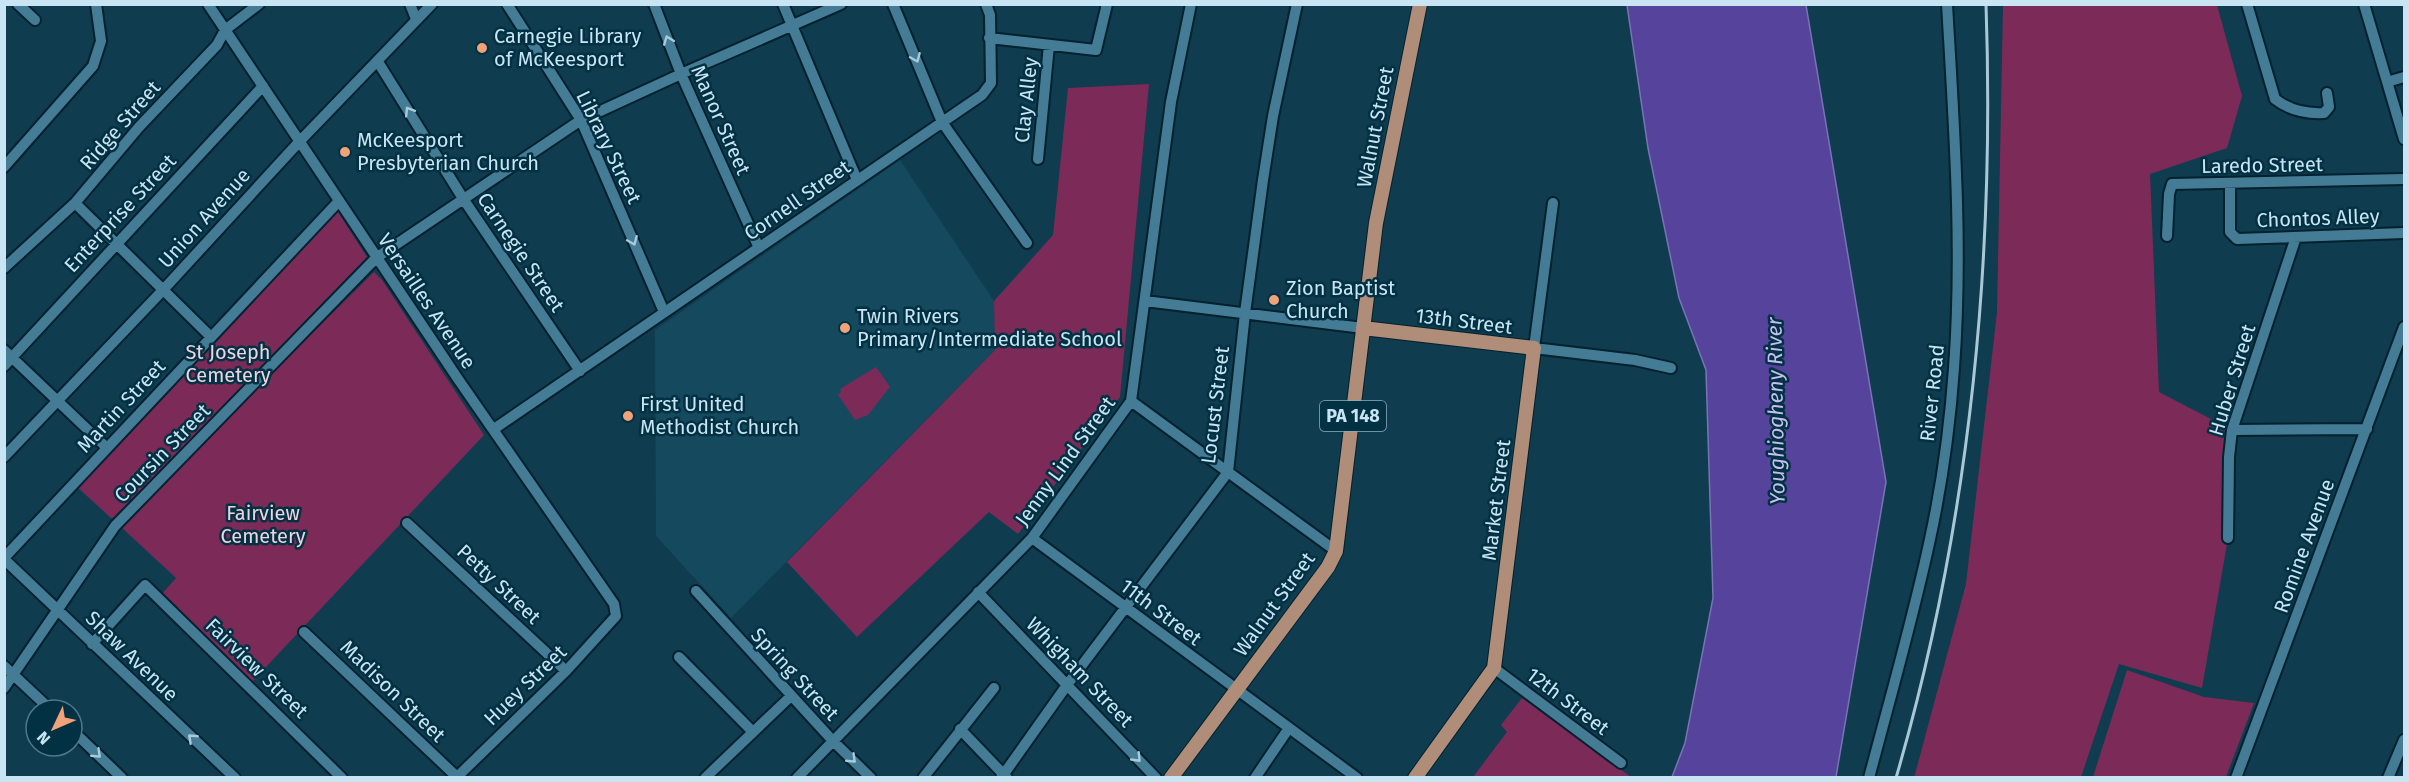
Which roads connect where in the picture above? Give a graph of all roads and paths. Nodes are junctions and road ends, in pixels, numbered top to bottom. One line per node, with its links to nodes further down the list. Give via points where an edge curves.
1 (18, 4): 21 (street)
2 (96, 4): 37 (street, via 101,41 93,66)
3 (208, 4): 23 (street, Versailles Avenue)
4 (259, 4): 23 (street, Ridge Street)
5 (410, 4): 20 (street)
6 (432, 4): 20 (street, Union Avenue)
7 (507, 4): 32 (street, Library Street)
8 (654, 4): 27 (street, Manor Street, one-way to 8)
9 (783, 4): 22 (street)
10 (841, 4): 22 (street, Coursin Street)
11 (893, 4): 33 (street, one-way to 33)
12 (986, 4): 24 (street, via 990,15)
13 (1107, 4): 25 (street, via 1096,50)
14 (1191, 4): 54 (street, Jenny Lind Street, via 1171,102)
15 (1297, 4): 56 (street, Locust Street, via 1271,126)
16 (1420, 4): 58 (main road, Walnut Street / PA 148, via 1382,191)
17 (1947, 4): 117 (street, River Road, via 1957,161 1958,283 1953,374 1930,538)
18 (2247, 4): 31 (street, via 2275,99 2297,110 2324,113 2329,107)
19 (2364, 4): 29 (street)
20 (416, 19): 26 (street, Union Avenue)
21 (35, 20)
22 (791, 25): 27 (street, Coursin Street); 39 (street)
23 (225, 30): 30 (street, Versailles Avenue); 43 (street, Ridge Street, via 217,45 139,127)
24 (989, 38): 25 (street); 33 (street, Cornell Street, via 991,83 982,95)
25 (1049, 45): 36 (street, Clay Alley)
26 (378, 62): 35 (street, Union Avenue); 41 (street, Carnegie Street, one-way to 26)
27 (681, 74): 32 (street, Coursin Street); 50 (street, Manor Street)
28 (2404, 77): 29 (street)
29 (2387, 82): 34 (street)
30 (263, 86): 35 (street, Versailles Avenue); 48 (street, Enterprise Street)
31 (2327, 93)
32 (581, 120): 41 (street, Coursin Street); 55 (street, Library Street, one-way to 55)
33 (942, 122): 39 (street, Cornell Street); 49 (street)
34 (2404, 139)
35 (299, 142): 42 (street, Versailles Avenue); 53 (street, Union Avenue)
36 (1038, 159)
37 (4, 167)
38 (2404, 179): 40 (street, Laredo Street)
39 (857, 180): 50 (street, Cornell Street)
40 (2230, 183): 46 (street, Laredo Street, via 2172,184); 47 (street, Chontos Alley, via 2233,236)
41 (464, 200): 51 (street, Coursin Street); 64 (street, Carnegie Street)
42 (339, 201): 51 (street, Versailles Avenue); 59 (street, Martin Street)
43 (75, 203): 48 (street); 52 (street, Ridge Street)
44 (1553, 203): 60 (street, Market Street)
45 (2404, 233): 47 (street, Chontos Alley)
46 (2167, 236)
47 (2296, 237): 69 (street, Huber Street)
48 (116, 243): 53 (street); 61 (street, Enterprise Street)
49 (1027, 243)
50 (759, 248): 55 (street, Cornell Street)
51 (376, 258): 67 (street, Versailles Avenue); 81 (street, Coursin Street, via 115,526)
52 (4, 268)
53 (163, 290): 59 (street); 65 (street, Union Avenue)
54 (1145, 301): 56 (street, 13th Street); 66 (street, Jenny Lind Street)
55 (664, 312): 64 (street, Cornell Street)
56 (1245, 313): 58 (street, 13th Street); 72 (street, Locust Street)
57 (2404, 327): 68 (street, Romine Avenue)
58 (1363, 328): 60 (main road, 13th Street); 76 (main road, Walnut Street / PA 148)
59 (211, 338): 70 (street, Martin Street)
60 (1534, 348): 63 (street, 13th Street); 87 (main road, Market Street)
61 (9, 353): 62 (street, Enterprise Street); 65 (street)
62 (4, 366)
63 (1671, 368)
64 (580, 370): 67 (street, Cornell Street)
65 (58, 400): 70 (street); 71 (street, Union Avenue)
66 (1131, 401): 72 (street); 74 (street, Jenny Lind Street)
67 (494, 429): 82 (street, Versailles Avenue, via 614,604)
68 (2367, 429): 69 (street); 118 (street, Romine Avenue)
69 (2232, 430): 75 (street, Huber Street)
70 (106, 447): 77 (street, Martin Street)
71 (4, 457)
72 (1228, 472): 76 (street); 80 (street, Locust Street)
73 (407, 522): 88 (street, Petty Street)
74 (1032, 538): 79 (street, Jenny Lind Street); 80 (street, 11th Street)
75 (2228, 538)
76 (1336, 551): 93 (main road, Walnut Street / PA 148)
77 (4, 558): 81 (street, Shaw Avenue)
78 (696, 591): 94 (street, Spring Street)
79 (978, 592): 90 (street, Whigham Street); 101 (street, Jenny Lind Street)
80 (1126, 608): 90 (street, Locust Street); 93 (street, 11th Street)
81 (57, 609): 84 (street, Shaw Avenue); 89 (street, Coursin Street)
82 (616, 616): 88 (street, Huey Street)
83 (304, 632): 107 (street, Madison Street)
84 (92, 644): 105 (street, Shaw Avenue, one-way to 84); 106 (street, Fairview Street, via 145,585)
85 (679, 657): 98 (street)
86 (4, 666): 89 (street)
87 (1494, 668): 102 (street, 12th Street); 116 (main road, Market Street)
88 (566, 671): 107 (street, Huey Street)
89 (14, 675): 91 (street, Coursin Street); 95 (street)
90 (1067, 686): 103 (street, Locust Street); 112 (street, Whigham Street, one-way to 112)
91 (4, 688)
92 (994, 688): 97 (street)
93 (1236, 690): 96 (street, 11th Street); 113 (main road, Walnut Street / PA 148)
94 (790, 696): 98 (street); 101 (street, Spring Street)
95 (38, 698)
96 (1289, 728): 114 (street); 115 (street, 11th Street)
97 (960, 729): 103 (street); 111 (street)
98 (752, 731): 108 (street)
99 (2404, 740): 119 (street)
100 (84, 741): 104 (street, one-way to 104)
101 (833, 741): 109 (street, Jenny Lind Street); 110 (street, Spring Street, one-way to 110)
102 (1621, 763)
103 (1004, 776)
104 (122, 777)
105 (235, 777)
106 (342, 777)
107 (456, 777)
108 (705, 777)
109 (797, 777)
110 (871, 777)
111 (923, 777)
112 (1156, 777)
113 (1170, 777)
114 (1256, 777)
115 (1357, 777)
116 (1415, 777)
117 (1869, 777)
118 (2236, 777)
119 (2388, 777)

